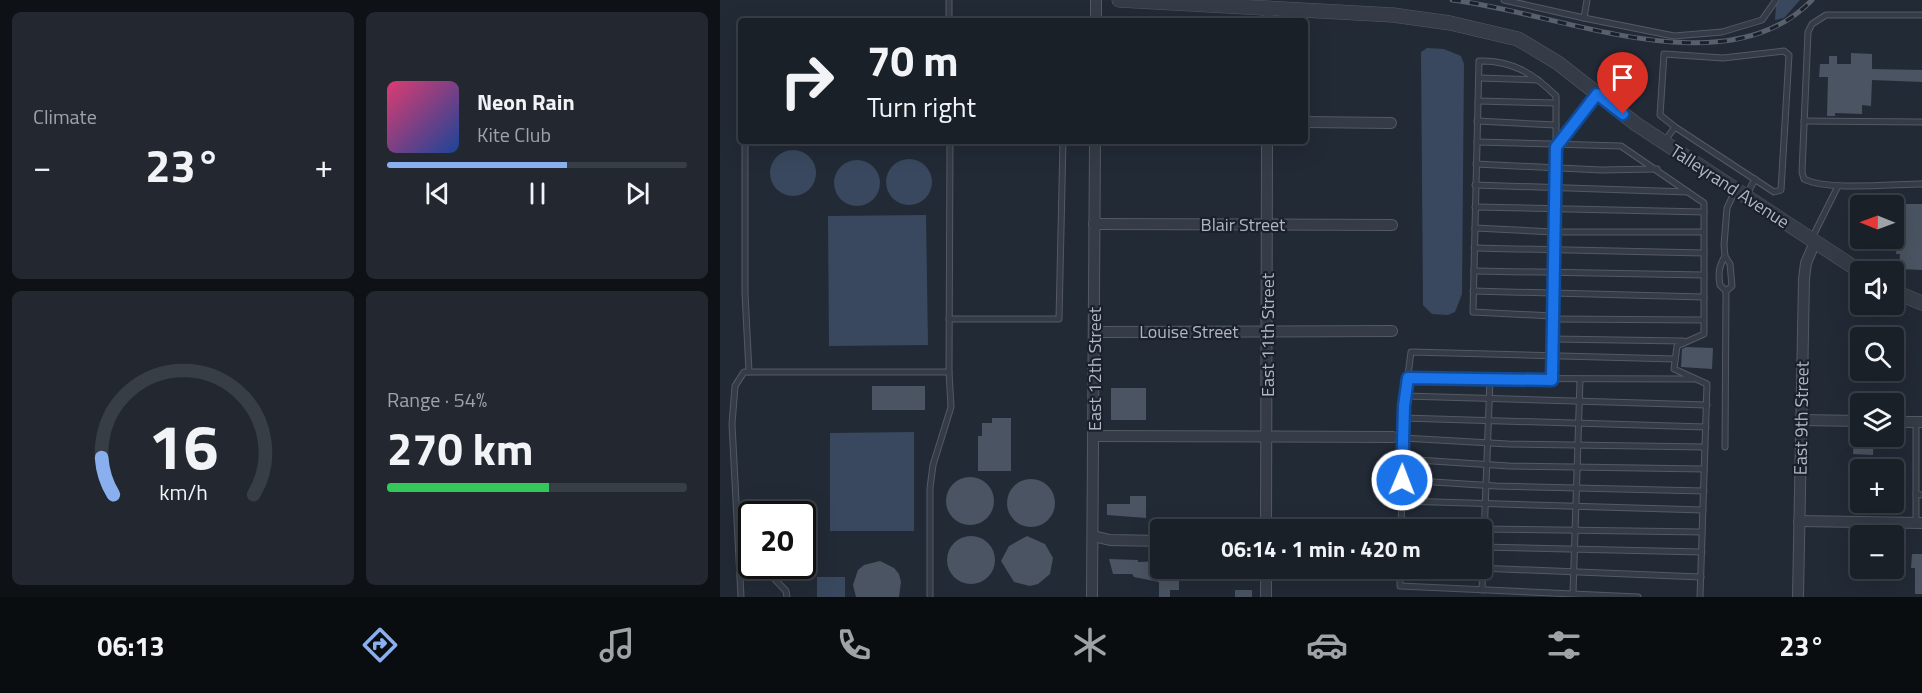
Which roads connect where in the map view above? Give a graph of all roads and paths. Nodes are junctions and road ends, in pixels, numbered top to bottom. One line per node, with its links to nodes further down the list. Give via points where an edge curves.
1 (949, 0): 9 (lane)
2 (1096, 0): 10 (street)
3 (1119, 0): 7 (street, Talleyrand Avenue)
4 (1504, 0): 11 (lane)
5 (1587, 0): 11 (lane)
6 (1776, 0): 11 (lane, via 1762,20 1722,32 1674,36)
7 (1270, 10): 14 (street, Talleyrand Avenue, via 1393,15 1490,31 1537,49)
8 (1922, 15): 18 (lane, via 1826,15 1812,24 1808,32)
9 (949, 18)
10 (1096, 18)
11 (1584, 18)
12 (1479, 78): 13 (lane); 13 (lane, via 1479,61 1493,60 1513,65); 15 (lane)
13 (1540, 80): 16 (lane, via 1556,96)
14 (1597, 94): 25 (street, Talleyrand Avenue); 31 (lane)
15 (1478, 101): 16 (lane); 17 (lane)
16 (1556, 103): 22 (lane)
17 (1478, 121): 22 (lane); 24 (lane)
18 (1804, 121): 20 (lane); 38 (lane, via 1803,179)
19 (1308, 122): 21 (street)
20 (1922, 122)
21 (1391, 123)
22 (1556, 125): 31 (lane)
23 (1675, 127): 25 (lane); 35 (lane); 35 (lane, via 1660,115 1665,54 1710,58 1787,52 1782,187 1774,192)
24 (1477, 142): 31 (lane); 32 (lane)
25 (1664, 142): 41 (street, Talleyrand Avenue)
26 (745, 144): 76 (lane)
27 (950, 144): 67 (lane)
28 (1063, 144): 67 (lane, via 1059,319)
29 (1095, 144): 45 (street, East 12th Street)
30 (1267, 144): 46 (street, East 11th Street)
31 (1556, 147): 33 (lane); 34 (lane, via 1621,146)
32 (1476, 164): 33 (lane); 37 (lane)
33 (1556, 168): 34 (lane); 39 (lane)
34 (1657, 169): 40 (lane)
35 (1755, 179): 41 (lane)
36 (1922, 184): 38 (lane)
37 (1475, 185): 39 (lane); 42 (lane)
38 (1838, 186): 51 (lane)
39 (1555, 189): 40 (lane); 43 (lane)
40 (1690, 192): 44 (lane, via 1704,203)
41 (1741, 193): 51 (street, Talleyrand Avenue); 55 (lane, via 1727,208)
42 (1475, 207): 43 (lane); 48 (lane)
43 (1555, 209): 44 (lane); 49 (lane)
44 (1704, 212): 50 (lane)
45 (1094, 224): 46 (street, Blair Street); 70 (street, East 12th Street)
46 (1267, 224): 47 (street, Blair Street); 69 (street, East 11th Street)
47 (1392, 225)
48 (1474, 228): 49 (lane); 52 (lane)
49 (1554, 232): 50 (lane); 53 (lane)
50 (1704, 232): 54 (lane)
51 (1813, 241): 56 (street, Talleyrand Avenue); 88 (street, East 9th Street, via 1804,279)
52 (1474, 248): 53 (lane); 57 (lane)
53 (1554, 251): 54 (lane); 58 (lane)
54 (1704, 253): 59 (lane)
55 (1725, 256): 61 (lane, via 1731,275 1731,286); 61 (lane, via 1719,266 1719,285)
56 (1850, 265)
57 (1474, 271): 58 (lane); 60 (lane)
58 (1554, 273): 59 (lane); 62 (lane)
59 (1704, 275): 64 (lane)
60 (1473, 291): 62 (lane); 66 (lane, via 1473,312)
61 (1726, 291): 100 (lane)
62 (1554, 295): 64 (lane); 66 (lane)
63 (1904, 296): 65 (street)
64 (1704, 297): 68 (lane)
65 (1922, 303)
66 (1553, 318): 68 (lane); 72 (lane)
67 (949, 319): 77 (lane)
68 (1704, 320): 73 (lane, via 1704,334)
69 (1267, 331): 70 (street, Louise Street); 71 (street, Louise Street); 94 (street, East 11th Street)
70 (1094, 332): 95 (street, East 12th Street)
71 (1392, 332)
72 (1553, 339): 73 (lane); 74 (lane)
73 (1688, 341): 75 (lane, via 1677,345)
74 (1552, 356): 75 (lane); 78 (lane, via 1411,352); 81 (lane)
75 (1675, 358): 80 (lane, via 1674,369)
76 (749, 372): 77 (lane); 122 (lane, via 744,372 735,386 732,424)
77 (949, 372): 141 (lane, via 951,407 930,488)
78 (1408, 378): 79 (lane); 83 (lane)
79 (1490, 379): 81 (lane); 84 (lane)
80 (1696, 379): 82 (lane); 86 (lane, via 1707,384)
81 (1552, 380): 82 (lane)
82 (1580, 380): 85 (lane)
83 (1405, 396): 84 (lane); 87 (lane)
84 (1488, 400): 85 (lane); 89 (lane)
85 (1580, 402): 86 (lane); 92 (lane)
86 (1707, 405): 93 (lane)
87 (1403, 418): 89 (lane); 96 (lane)
88 (1801, 420): 90 (street); 118 (street, East 9th Street)
89 (1487, 421): 92 (lane); 97 (lane)
90 (1850, 421)
91 (1919, 422): 101 (lane)
92 (1579, 423): 93 (lane); 98 (lane)
93 (1706, 426): 99 (lane)
94 (1267, 435): 95 (street); 96 (street); 115 (street, East 11th Street)
95 (1093, 436): 124 (street, East 12th Street)
96 (1398, 438): 97 (lane); 102 (lane)
97 (1487, 443): 98 (lane); 103 (lane)
98 (1578, 445): 99 (lane); 104 (lane)
99 (1705, 447): 105 (lane)
100 (1725, 447)
101 (1919, 449): 110 (lane)
102 (1402, 459): 103 (lane); 106 (lane)
103 (1486, 464): 104 (lane); 107 (lane)
104 (1578, 467): 105 (lane); 108 (lane)
105 (1704, 469): 109 (lane)
106 (1402, 480): 107 (lane); 111 (lane)
107 (1485, 485): 108 (lane); 112 (lane)
108 (1578, 488): 109 (lane); 113 (lane)
109 (1704, 491): 114 (lane)
110 (1919, 495): 119 (lane)
111 (1402, 501): 112 (lane); 116 (lane)
112 (1486, 505): 113 (lane); 117 (lane)
113 (1577, 508): 114 (lane); 121 (lane)
114 (1703, 510): 123 (lane)
115 (1266, 519)
116 (1401, 519)
117 (1485, 519)
118 (1799, 521): 119 (street); 146 (street, East 9th Street)
119 (1919, 523)
120 (1492, 529): 121 (lane)
121 (1577, 530): 123 (lane); 127 (lane)
122 (738, 532)
123 (1702, 532): 128 (lane)
124 (1093, 536): 125 (street); 142 (street, East 12th Street)
125 (1150, 541)
126 (1492, 547): 127 (lane)
127 (1575, 549): 128 (lane); 130 (lane)
128 (1702, 552): 131 (lane)
129 (1492, 569): 130 (lane)
130 (1574, 572): 131 (lane); 138 (lane)
131 (1701, 577): 145 (lane)
132 (740, 579): 139 (lane)
133 (774, 579): 140 (lane)
134 (1266, 579): 143 (street)
135 (1400, 579): 137 (lane, via 1400,586)
136 (1481, 579): 137 (lane)
137 (1482, 590): 138 (lane)
138 (1573, 594): 144 (lane)
139 (741, 597)
140 (787, 597)
141 (930, 597)
142 (1092, 597)
143 (1266, 597)
144 (1638, 597)
145 (1700, 597)
146 (1798, 597)

